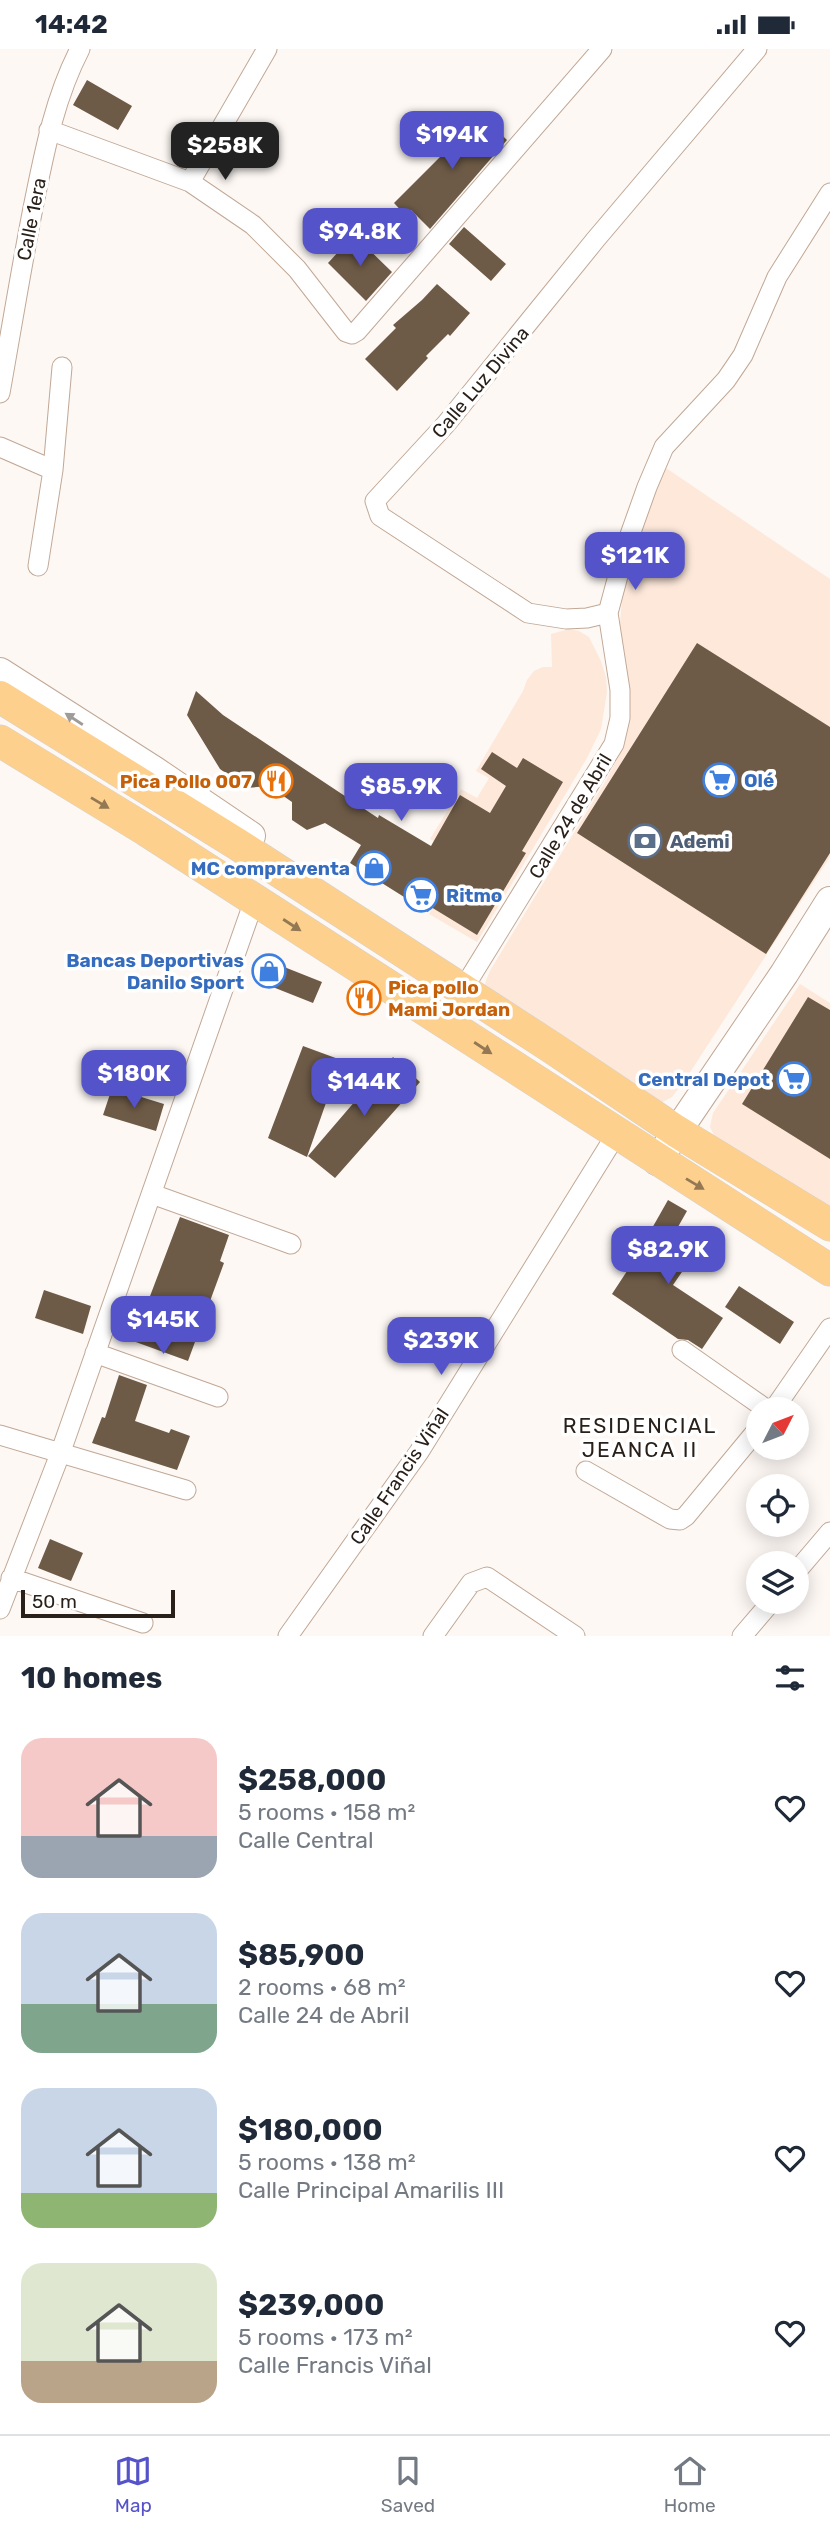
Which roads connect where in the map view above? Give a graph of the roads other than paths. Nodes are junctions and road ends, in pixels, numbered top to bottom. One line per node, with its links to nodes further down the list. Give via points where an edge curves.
1 (80, 49): 5 (street, Calle 1era)
2 (267, 49): 6 (street)
3 (602, 49): 6 (street, via 352,334 253,225)
4 (757, 49): 13 (street, Calle Luz Divina, via 446,424 375,501 380,516 527,613 566,619)
5 (49, 129): 6 (street); 9 (street, Calle 1era)
6 (190, 182)
7 (830, 193): 13 (street, Calle 24 de Abril, via 777,277 743,355 664,447 626,546)
8 (62, 367): 11 (street)
9 (0, 393)
10 (0, 447): 11 (street)
11 (53, 470): 12 (street)
12 (38, 566)
13 (608, 613): 19 (street, Calle 24 de Abril, via 620,690 614,744)
14 (0, 672): 19 (street, one-way to 14)
15 (0, 697): 20 (main road)
16 (0, 741): 17 (main road, one-way to 17)
17 (254, 901): 21 (main road, one-way to 21); 23 (street)
18 (830, 901): 20 (street)
19 (468, 981): 20 (street)
20 (680, 1126): 22 (street); 24 (street); 25 (main road)
21 (617, 1133): 22 (main road); 45 (street, Calle Francis Viñal, via 419,1452)
22 (657, 1161): 27 (main road, one-way to 27)
23 (152, 1193): 26 (street); 30 (street)
24 (830, 1209)
25 (830, 1225)
26 (291, 1244)
27 (830, 1270)
28 (830, 1328): 33 (street)
29 (682, 1350): 32 (street)
30 (95, 1353): 31 (street); 36 (street)
31 (218, 1397)
32 (748, 1397)
33 (782, 1397)
34 (0, 1435): 36 (street)
35 (746, 1444): 37 (street, via 680,1520 670,1519)
36 (60, 1454): 38 (street); 41 (street)
37 (586, 1471)
38 (186, 1490)
39 (830, 1532): 40 (street)
40 (809, 1557)
41 (10, 1579): 42 (street); 44 (street)
42 (0, 1609)
43 (761, 1614): 48 (street)
44 (143, 1623)
45 (288, 1636)
46 (433, 1636): 47 (street, via 471,1583 487,1577)
47 (575, 1636)
48 (742, 1636)

